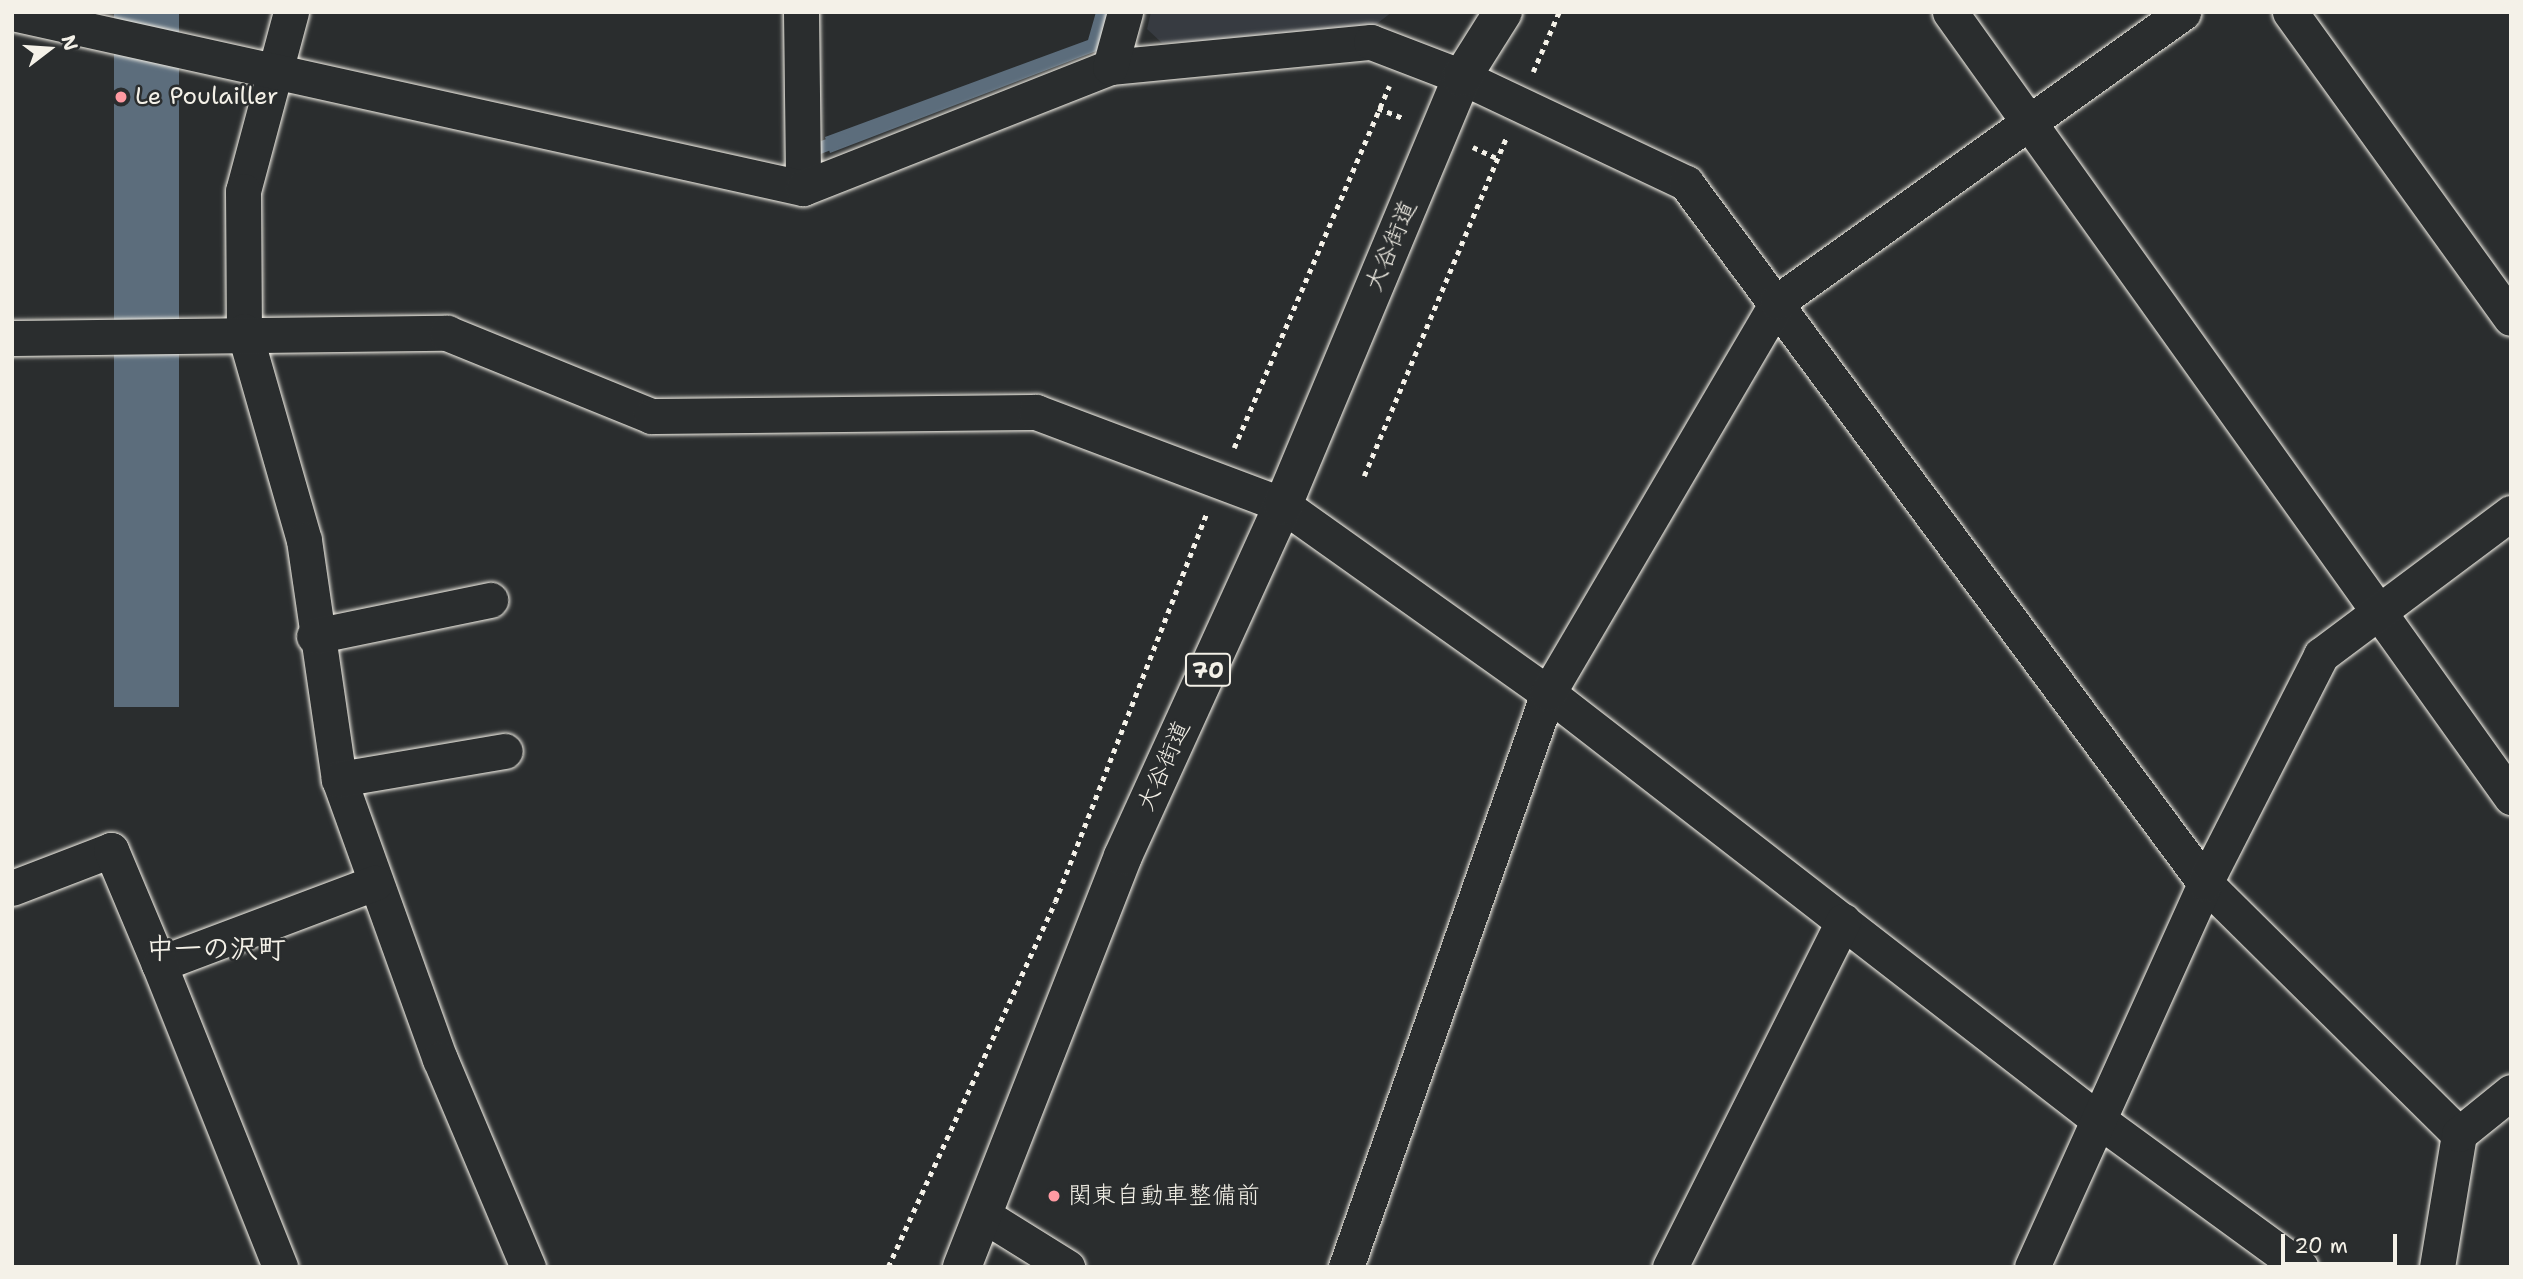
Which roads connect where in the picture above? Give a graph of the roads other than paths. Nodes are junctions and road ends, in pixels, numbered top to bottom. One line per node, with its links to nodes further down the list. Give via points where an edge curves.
1 (291, 12): 11 (street)
2 (801, 12): 14 (street)
3 (1125, 12): 10 (street)
4 (1470, 12): 12 (main road, 大谷街道 / 70)
5 (1503, 12): 12 (main road, 大谷街道 / 70)
6 (1950, 12): 13 (street)
7 (2183, 12): 13 (street)
8 (2290, 12): 16 (street)
9 (12, 13): 11 (street)
10 (1110, 67): 12 (street, via 1371,42); 14 (street)
11 (276, 72): 14 (street); 17 (street, via 243,191)
12 (1462, 77): 15 (street, via 1686,183); 19 (main road, 大谷街道 / 70)
13 (2028, 124): 15 (street); 22 (street)
14 (803, 188)
15 (1777, 302): 24 (street); 29 (street)
16 (2511, 318)
17 (244, 331): 18 (street); 19 (street, via 447,333 651,416 1037,412); 23 (street, via 304,540)
18 (12, 338)
19 (1283, 505): 24 (street); 36 (main road, 大谷街道 / 70, via 1123,856)
20 (2511, 513): 22 (street)
21 (490, 600): 23 (street)
22 (2375, 609): 27 (street); 29 (street, via 2321,655)
23 (314, 636): 26 (street)
24 (1548, 692): 31 (street); 41 (street)
25 (505, 751): 26 (street)
26 (339, 779): 28 (street)
27 (2511, 797)
28 (375, 883): 32 (street); 38 (street)
29 (2205, 883): 34 (street); 35 (street)
30 (12, 888): 32 (street, via 111,850)
31 (1843, 921): 34 (street); 42 (street)
32 (159, 964): 37 (street)
33 (2511, 1093): 35 (street)
34 (2100, 1121): 43 (street); 44 (street)
35 (2459, 1134): 45 (street)
36 (985, 1216): 39 (main road, 大谷街道 / 70); 40 (street)
37 (280, 1267)
38 (528, 1267)
39 (962, 1267)
40 (1068, 1267)
41 (1346, 1267)
42 (1671, 1267)
43 (2032, 1267)
44 (2300, 1267)
45 (2437, 1267)

